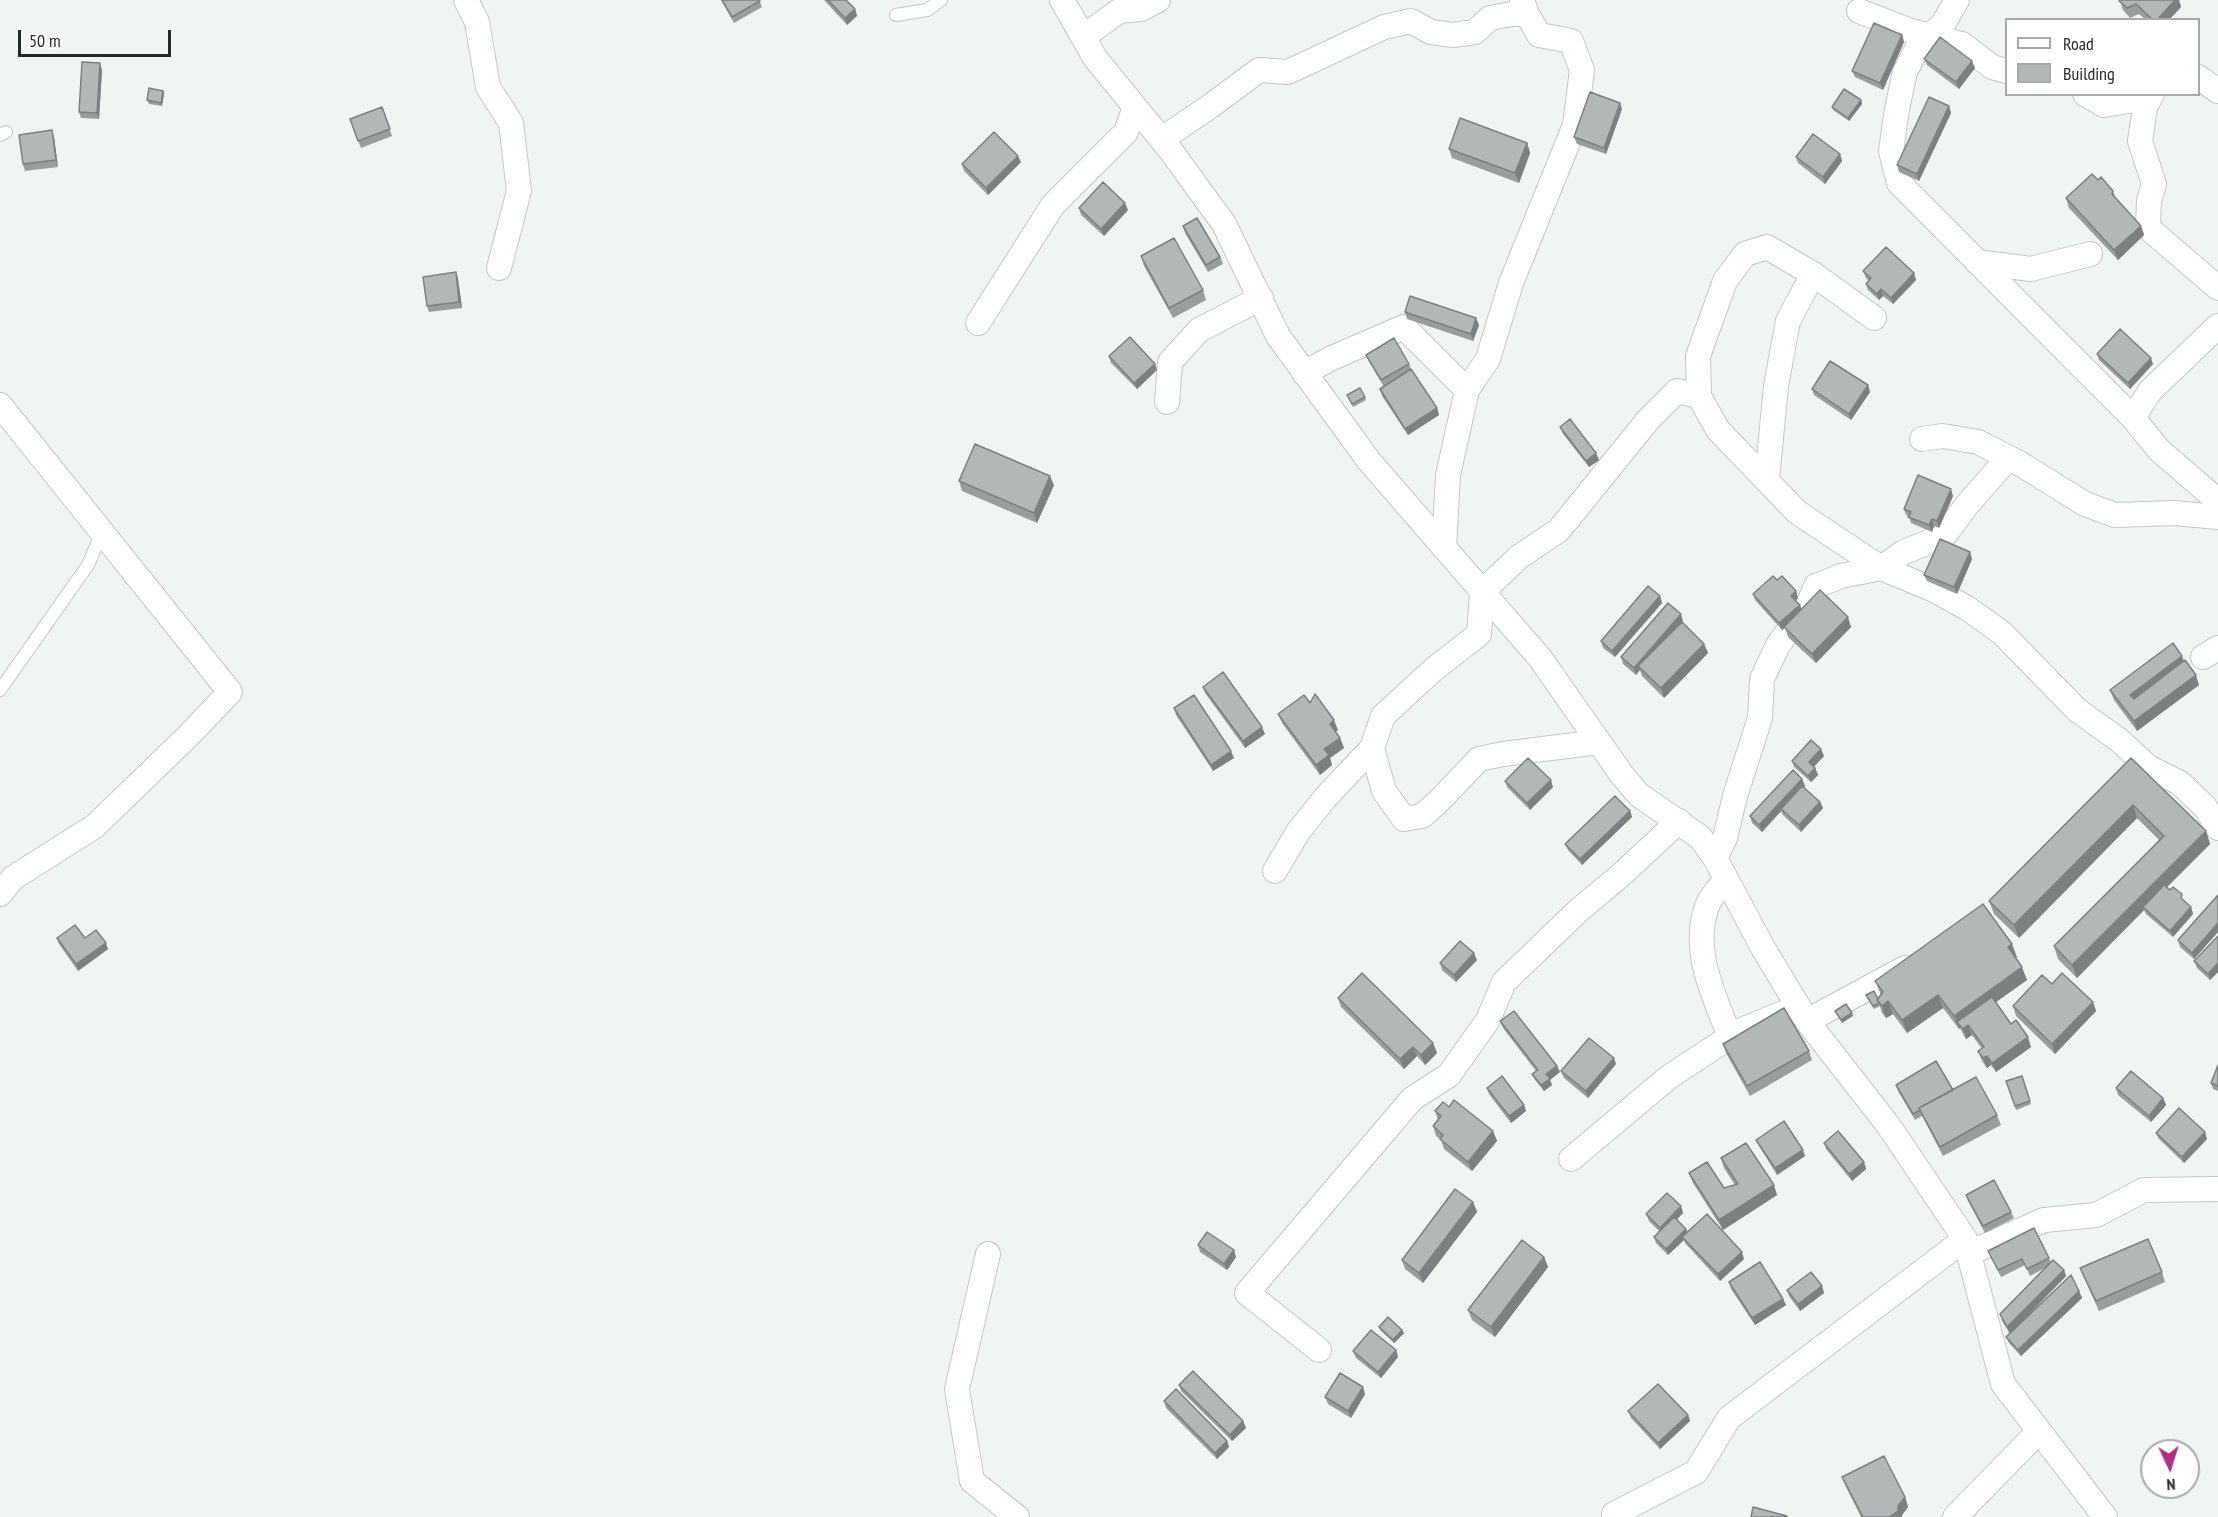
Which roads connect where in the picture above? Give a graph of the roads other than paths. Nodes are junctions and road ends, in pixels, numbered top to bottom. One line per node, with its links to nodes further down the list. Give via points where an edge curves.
1 (466, 0): 18 (street, via 477,22 488,87 511,123 519,190)
2 (941, 0): 8 (lane, via 927,10)
3 (1062, 0): 10 (street)
4 (1158, 0): 10 (street, via 1141,9 1119,11)
5 (1957, 0): 9 (street, via 1943,24)
6 (1525, 7): 15 (street, via 1490,18 1475,32 1431,32 1411,21 1384,27 1288,72 1259,70); 26 (street, via 1539,35 1571,41 1582,70 1575,125 1511,283 1488,359)
7 (1859, 11): 9 (street)
8 (896, 15)
9 (1929, 36): 11 (street, via 1962,44 1992,67); 17 (street, via 1919,45 1905,72 1891,152 1899,183)
10 (1083, 37): 14 (street)
11 (2005, 70)
12 (2088, 96): 13 (street, via 2104,105)
13 (2148, 101): 20 (street, via 2140,141 2154,184 2148,228)
14 (1135, 107): 15 (street); 23 (street, via 1126,132 1053,205)
15 (1162, 139): 21 (street, via 1224,224)
16 (2090, 254): 17 (street, via 2031,269)
17 (1977, 262): 30 (street)
18 (499, 268)
19 (1812, 274): 22 (street); 27 (street, via 1767,246 1745,254 1725,281 1698,356); 33 (street, via 1788,321 1776,386)
20 (2218, 288)
21 (1261, 298): 25 (street, via 1278,336); 28 (street, via 1198,330 1170,362)
22 (1874, 318)
23 (978, 323)
24 (2218, 326): 30 (street, via 2150,391)
25 (1304, 373): 26 (street, via 1404,327); 37 (street, via 1369,461)
26 (1467, 390): 37 (street, via 1448,475)
27 (1699, 396): 33 (street, via 1718,430); 39 (street, via 1677,391 1648,420 1559,530 1518,558)
28 (1167, 402)
29 (0, 405): 36 (street)
30 (2133, 418): 34 (street, via 2158,450)
31 (1922, 439): 32 (street, via 1942,436 1978,442)
32 (2008, 458): 35 (street, via 2085,504 2115,515 2174,513); 38 (street, via 1944,536 1904,552)
33 (1767, 480): 38 (street, via 1797,512)
34 (2218, 501)
35 (2218, 517)
36 (102, 532): 40 (lane, via 88,565); 48 (street, via 230,692 95,826 13,878)
37 (1444, 548): 39 (street)
38 (1881, 568): 44 (street, via 1934,590 2002,633 2077,710 2119,740 2133,768 2148,767 2181,783 2205,807); 45 (street, via 1816,586 1809,603 1778,645 1762,679 1760,718 1725,838)
39 (1482, 592): 41 (street, via 1540,658); 42 (street, via 1479,634 1383,716)
40 (0, 690)
41 (1599, 742): 42 (street, via 1479,759 1422,816 1404,819 1384,791); 43 (street, via 1639,795)
42 (1372, 748): 46 (street, via 1298,832)
43 (1679, 821): 45 (street, via 1700,837); 56 (street, via 1504,982 1488,1020 1449,1075 1412,1099 1247,1293)
44 (2218, 828)
45 (1715, 858): 47 (street)
46 (1275, 872)
47 (1726, 880): 50 (street); 51 (street, via 1708,904 1700,937 1704,969)
48 (0, 894)
49 (1926, 954): 50 (street)
50 (1803, 1014): 51 (street, via 1739,1031); 54 (street, via 1888,1125)
51 (1730, 1037): 52 (street, via 1669,1077)
52 (1571, 1159)
53 (2218, 1189): 54 (street, via 2144,1190 2096,1215 2044,1220)
54 (1967, 1246): 57 (street, via 2003,1384); 59 (street, via 1729,1418 1696,1472)
55 (988, 1254): 58 (street, via 957,1389 972,1481)
56 (1319, 1350)
57 (2039, 1431): 60 (street); 61 (street)
58 (1017, 1517)
59 (1614, 1517)
60 (1955, 1517)
61 (2105, 1517)

